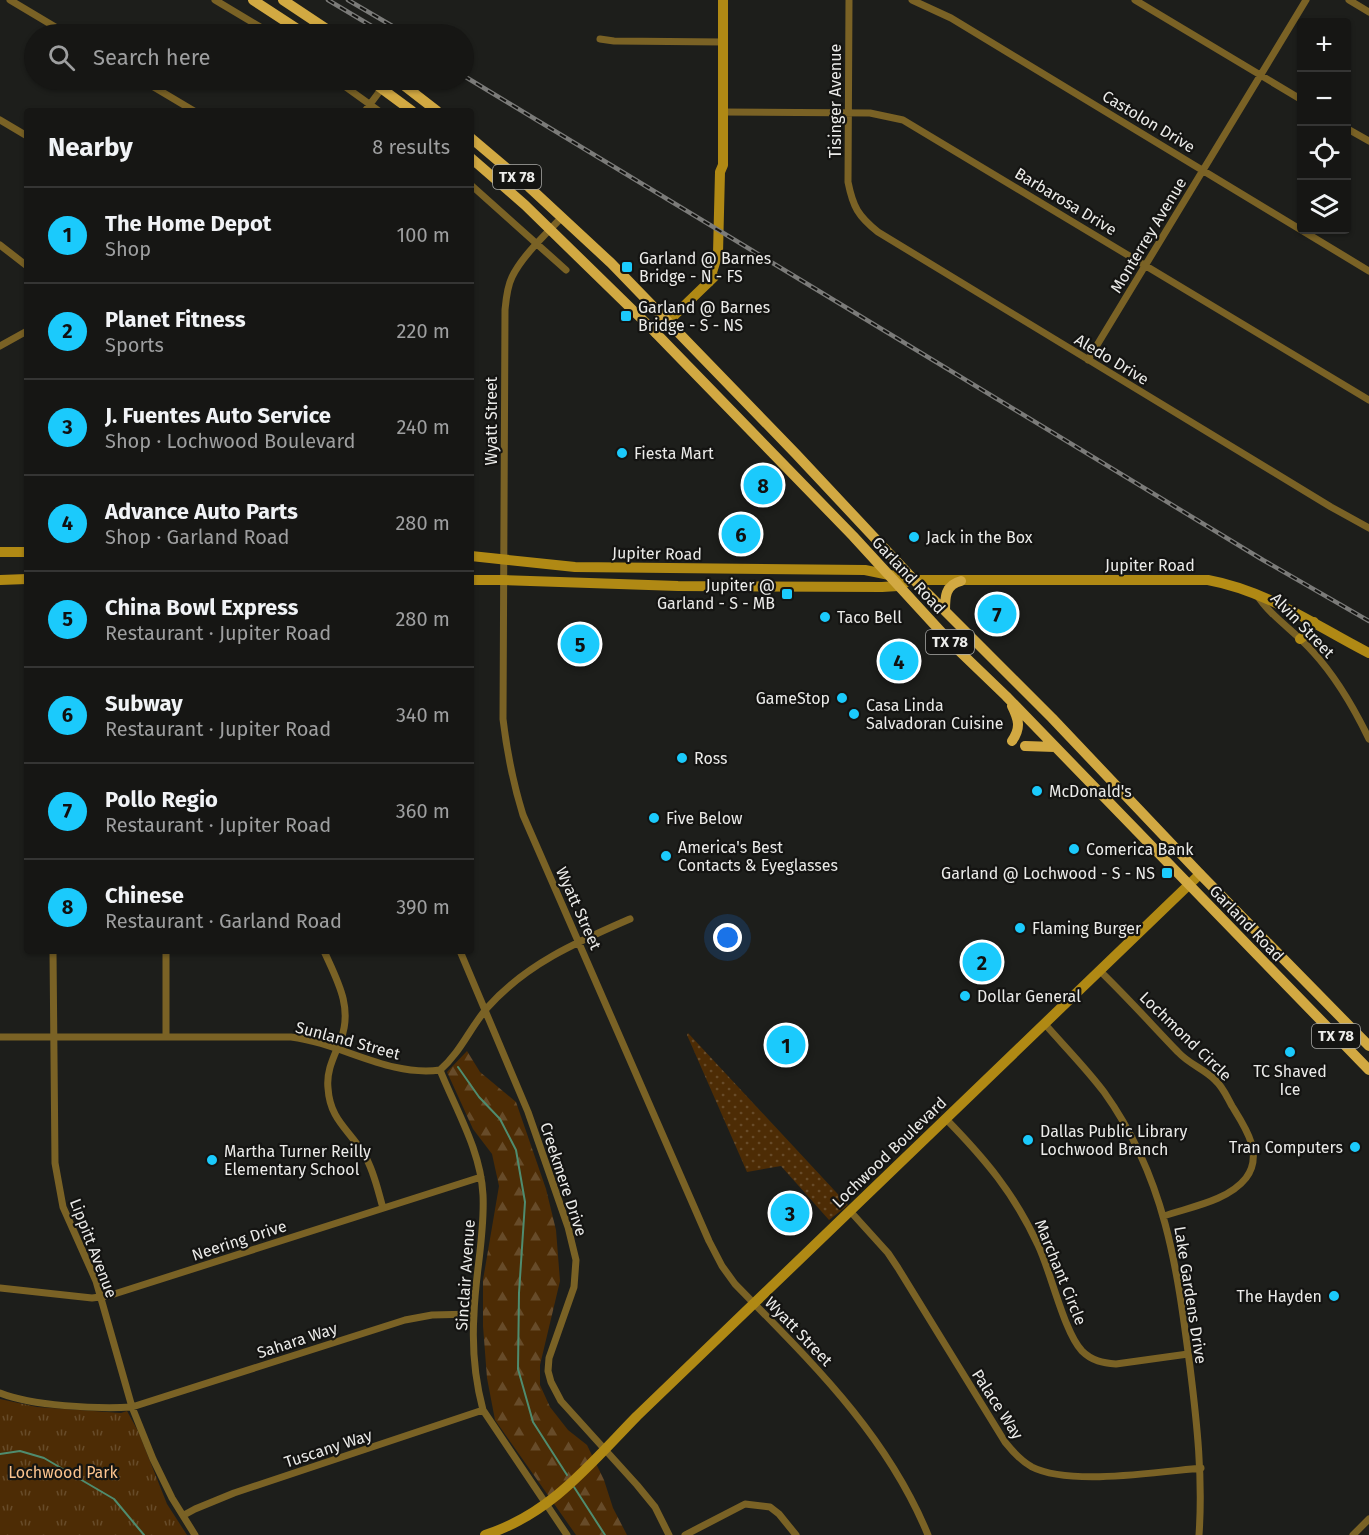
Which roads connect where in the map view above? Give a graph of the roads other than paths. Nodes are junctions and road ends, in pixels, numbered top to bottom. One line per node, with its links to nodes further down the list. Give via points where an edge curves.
1 (10, 0): 12 (street)
2 (215, 0): 13 (street)
3 (253, 0): 14 (main road)
4 (283, 0): 15 (main road)
5 (723, 0): 17 (street)
6 (849, 0): 30 (street, Tisinger Avenue)
7 (912, 0): 37 (street, Castolon Drive, via 939,10)
8 (1135, 0): 18 (street)
9 (1306, 0): 18 (street, Monterrey Avenue)
10 (1349, 0): 11 (street)
11 (1369, 12)
12 (50, 24)
13 (255, 24)
14 (290, 24)
15 (319, 24)
16 (600, 39): 17 (street)
17 (723, 42): 29 (street)
18 (1261, 76): 24 (street); 37 (street, Monterrey Avenue)
19 (159, 90): 25 (street)
20 (347, 90): 26 (street)
21 (381, 90): 26 (street)
22 (391, 90): 27 (main road)
23 (410, 90): 28 (main road)
24 (1297, 97)
25 (189, 108)
26 (368, 108)
27 (409, 108)
28 (433, 108)
29 (723, 112): 30 (street, Barbarosa Drive); 48 (street, via 724,258 718,272)
30 (848, 113): 39 (street, Tisinger Avenue, via 848,182); 45 (street, Barbarosa Drive, via 903,120)
31 (0, 120): 33 (street)
32 (1351, 130): 35 (street)
33 (24, 134)
34 (474, 141): 40 (main road, Garland Road / TX 78)
35 (1369, 141)
36 (474, 161): 41 (main road, Garland Road / TX 78)
37 (1203, 170): 45 (street, Monterrey Avenue); 47 (street, Castolon Drive)
38 (474, 188): 42 (street)
39 (852, 202): 52 (street, Aledo Drive, via 861,219 878,232)
40 (562, 218): 41 (street, Wyatt Street); 48 (main road, Garland Road / TX 78)
41 (551, 229): 42 (street, Wyatt Street); 50 (main road, Garland Road / TX 78)
42 (538, 244): 46 (street); 62 (street, Wyatt Street, via 513,276 507,291)
43 (0, 245): 44 (street)
44 (24, 264)
45 (1146, 265): 52 (street, Monterrey Avenue); 54 (street, Barbarosa Drive)
46 (566, 270)
47 (1369, 271)
48 (668, 321): 50 (street); 53 (main road, Garland Road / TX 78)
49 (24, 333): 51 (street)
50 (656, 333): 55 (main road, Garland Road / TX 78)
51 (0, 346)
52 (1088, 360): 58 (street, Aledo Drive)
53 (732, 389): 55 (main road); 56 (main road, Garland Road / TX 78)
54 (1369, 400)
55 (720, 401): 57 (main road, Garland Road / TX 78)
56 (810, 470): 57 (main road); 70 (main road, Garland Road / TX 78)
57 (798, 481): 65 (main road, Garland Road / TX 78)
58 (1369, 528)
59 (0, 552): 60 (street)
60 (24, 552)
61 (474, 555): 62 (street, Jupiter Road)
62 (504, 558): 63 (street, Jupiter Road); 69 (street, Wyatt Street)
63 (607, 568): 64 (street, Jupiter Road); 72 (street)
64 (755, 570): 65 (street, Jupiter Road, via 865,570); 73 (street)
65 (887, 574): 70 (street, Jupiter Road); 74 (main road, Garland Road / TX 78)
66 (24, 579): 67 (street)
67 (0, 580)
68 (474, 580): 69 (street, Jupiter Road)
69 (503, 580): 72 (street, Jupiter Road); 88 (street, Wyatt Street, via 503,719 508,756 523,815)
70 (914, 580): 71 (street, Jupiter Road); 74 (street, Jupiter Road); 76 (main road, Garland Road / TX 78)
71 (961, 581): 75 (street, Jupiter Road, via 1208,580); 76 (main road, via 948,589)
72 (611, 584): 73 (street, Jupiter Road)
73 (764, 586): 74 (street, Jupiter Road)
74 (898, 586): 80 (main road, Garland Road / TX 78)
75 (1255, 592): 77 (street, Jupiter Road); 78 (street, Alvin Street)
76 (945, 611): 85 (main road, Garland Road / TX 78)
77 (1311, 621): 78 (street); 79 (street, Jupiter Road)
78 (1299, 639): 81 (street, Alvin Street, via 1313,651 1343,692)
79 (1369, 653)
80 (1006, 696): 82 (main road, via 1019,724); 84 (main road, Garland Road / TX 78)
81 (1369, 739)
82 (1012, 741)
83 (1025, 746): 84 (main road)
84 (1055, 747): 86 (main road, Garland Road / TX 78)
85 (1200, 874): 86 (street, Lochwood Boulevard); 94 (main road, Garland Road / TX 78)
86 (1188, 885): 93 (street, Lochwood Boulevard); 95 (main road, Garland Road / TX 78)
87 (630, 919): 88 (street)
88 (579, 942): 96 (street, via 532,968 505,988); 112 (street, Wyatt Street, via 722,1266)
89 (53, 954): 98 (street, Lippitt Avenue)
90 (166, 954): 100 (street)
91 (325, 954): 102 (street, via 346,1007)
92 (461, 954): 96 (street)
93 (1099, 970): 97 (street, Lochwood Boulevard); 109 (street, Lochmond Circle, via 1181,1055 1218,1082 1252,1147 1247,1176 1236,1188)
94 (1315, 990): 95 (main road); 101 (main road, Garland Road / TX 78)
95 (1303, 1002): 104 (main road, Garland Road / TX 78)
96 (486, 1010): 103 (street, via 455,1056); 118 (street, Creekmere Drive, via 528,1112 576,1260 574,1287 548,1371 561,1401)
97 (1044, 1023): 105 (street, Lochwood Boulevard); 109 (street, Lake Gardens Drive, via 1095,1080 1124,1125 1153,1183)
98 (54, 1036): 99 (street, Sunland Street); 100 (street, Sunland Street); 111 (street, Lippitt Avenue, via 57,1183)
99 (0, 1037)
100 (166, 1037): 102 (street, Sunland Street, via 294,1037)
101 (1369, 1046)
102 (337, 1048): 103 (street, Sunland Street, via 393,1067); 107 (street, via 327,1087 332,1109 339,1124 365,1155)
103 (440, 1070): 106 (street, Sinclair Avenue)
104 (1369, 1070)
105 (946, 1119): 108 (street, Lochwood Boulevard); 114 (street, Marchant Circle, via 985,1159 1020,1210 1044,1258 1069,1329 1082,1351 1092,1359 1116,1364)
106 (482, 1177): 107 (street, Neering Drive); 113 (street, Sinclair Avenue, via 484,1210)
107 (383, 1208): 111 (street, Neering Drive)
108 (850, 1211): 112 (street, Lochwood Boulevard); 119 (street, Palace Way, via 888,1252 1005,1442 1032,1467 1078,1477)
109 (1164, 1216): 114 (street, Lake Gardens Drive)
110 (0, 1288): 111 (street, Neering Drive)
111 (100, 1297): 116 (street, Lippitt Avenue)
112 (754, 1304): 118 (street, Lochwood Boulevard); 129 (street, Wyatt Street, via 862,1420 903,1480)
113 (474, 1314): 116 (street, Sahara Way, via 432,1314 405,1320); 117 (street, Sinclair Avenue)
114 (1188, 1354): 119 (street, Lake Gardens Drive)
115 (0, 1393): 116 (street, Sahara Way, via 32,1402)
116 (132, 1407): 121 (street, Lippitt Avenue, via 153,1460)
117 (483, 1410): 120 (street, Sinclair Avenue); 121 (street, Tuscany Way, via 234,1493)
118 (604, 1450): 120 (street, Lochwood Boulevard); 126 (street, Creekmere Drive, via 655,1507)
119 (1201, 1468): 130 (street, Lake Gardens Drive)
120 (546, 1505): 124 (street, Lochwood Boulevard, via 521,1521); 125 (street, Sinclair Avenue)
121 (184, 1515): 123 (street, Lippitt Avenue)
122 (1369, 1518): 131 (street)
123 (195, 1535)
124 (485, 1535)
125 (567, 1535)
126 (669, 1535)
127 (685, 1535): 128 (street, via 745,1504 770,1507)
128 (796, 1535)
129 (928, 1535)
130 (1199, 1535)
131 (1353, 1535)

